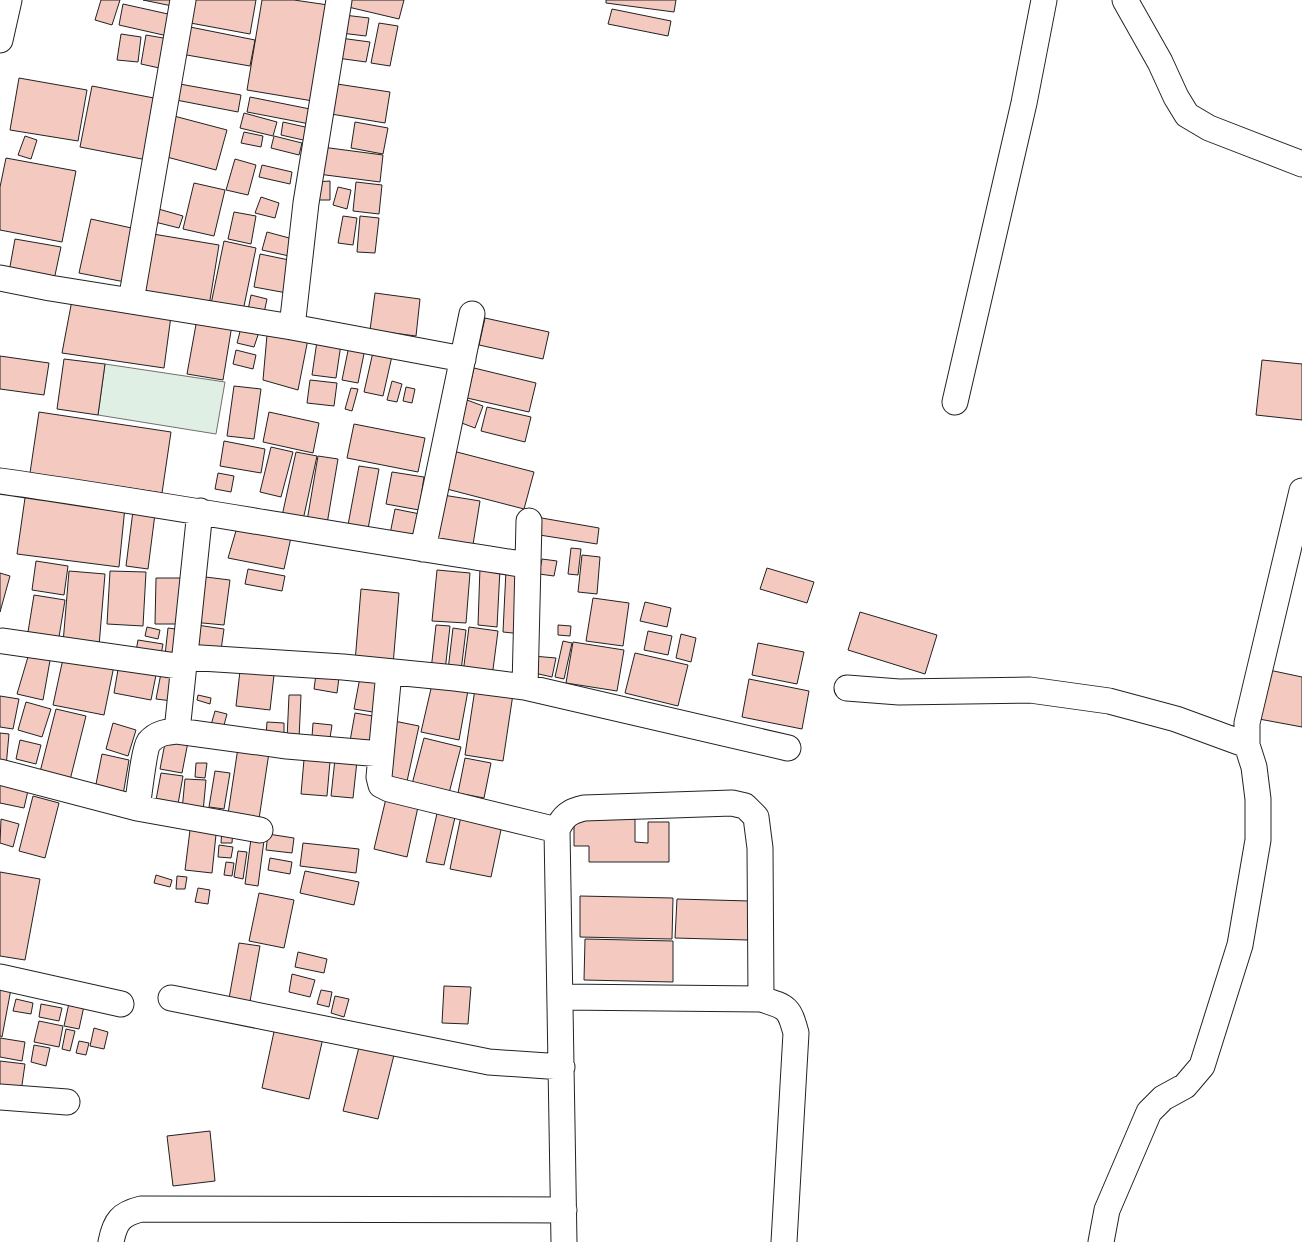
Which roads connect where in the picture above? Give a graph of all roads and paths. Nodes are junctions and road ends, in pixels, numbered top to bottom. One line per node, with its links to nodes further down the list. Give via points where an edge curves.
1 (9, 0): 6 (street)
2 (183, 0): 9 (street)
3 (340, 0): 11 (street, via 306,203)
4 (1044, 0): 13 (street, via 1024,104)
5 (1125, 0): 7 (street, via 1187,115 1210,128)
6 (0, 40)
7 (1302, 164)
8 (0, 278): 9 (street)
9 (131, 300): 11 (street)
10 (472, 314): 12 (street)
11 (292, 327): 12 (street)
12 (462, 359): 18 (street)
13 (955, 402)
14 (0, 481): 16 (street)
15 (1302, 491): 26 (street, via 1247,723)
16 (200, 511): 18 (street); 21 (street)
17 (529, 521): 19 (street)
18 (423, 550): 19 (street)
19 (528, 565): 23 (street)
20 (3, 641): 21 (street)
21 (185, 662): 22 (street); 25 (street)
22 (389, 672): 23 (street); 28 (street)
23 (525, 688): 27 (street)
24 (847, 688): 26 (street, via 900,692 1030,690 1109,701 1176,719)
25 (177, 731): 28 (street, via 287,746); 30 (street, via 156,736 148,744)
26 (1247, 744): 45 (street, via 1258,799 1258,840 1240,945 1202,1066 1185,1086 1163,1098 1149,1112 1107,1210)
27 (788, 748)
28 (381, 754): 32 (street, via 381,785)
29 (0, 772): 30 (street)
30 (137, 808): 31 (street)
31 (260, 830)
32 (557, 830): 34 (street); 36 (street, via 561,820 572,811 584,808 732,803 745,806 756,817 760,848)
33 (0, 977): 37 (street)
34 (561, 997): 36 (street); 38 (street)
35 (171, 998): 38 (street, via 489,1062)
36 (762, 999): 44 (street, via 783,1005 791,1016 796,1033)
37 (121, 1004)
38 (562, 1067): 41 (street)
39 (0, 1098): 40 (street)
40 (67, 1102)
41 (564, 1210): 42 (street, via 141,1208 128,1212 117,1222); 43 (street)
42 (112, 1242)
43 (564, 1242)
44 (784, 1242)
45 (1101, 1242)

